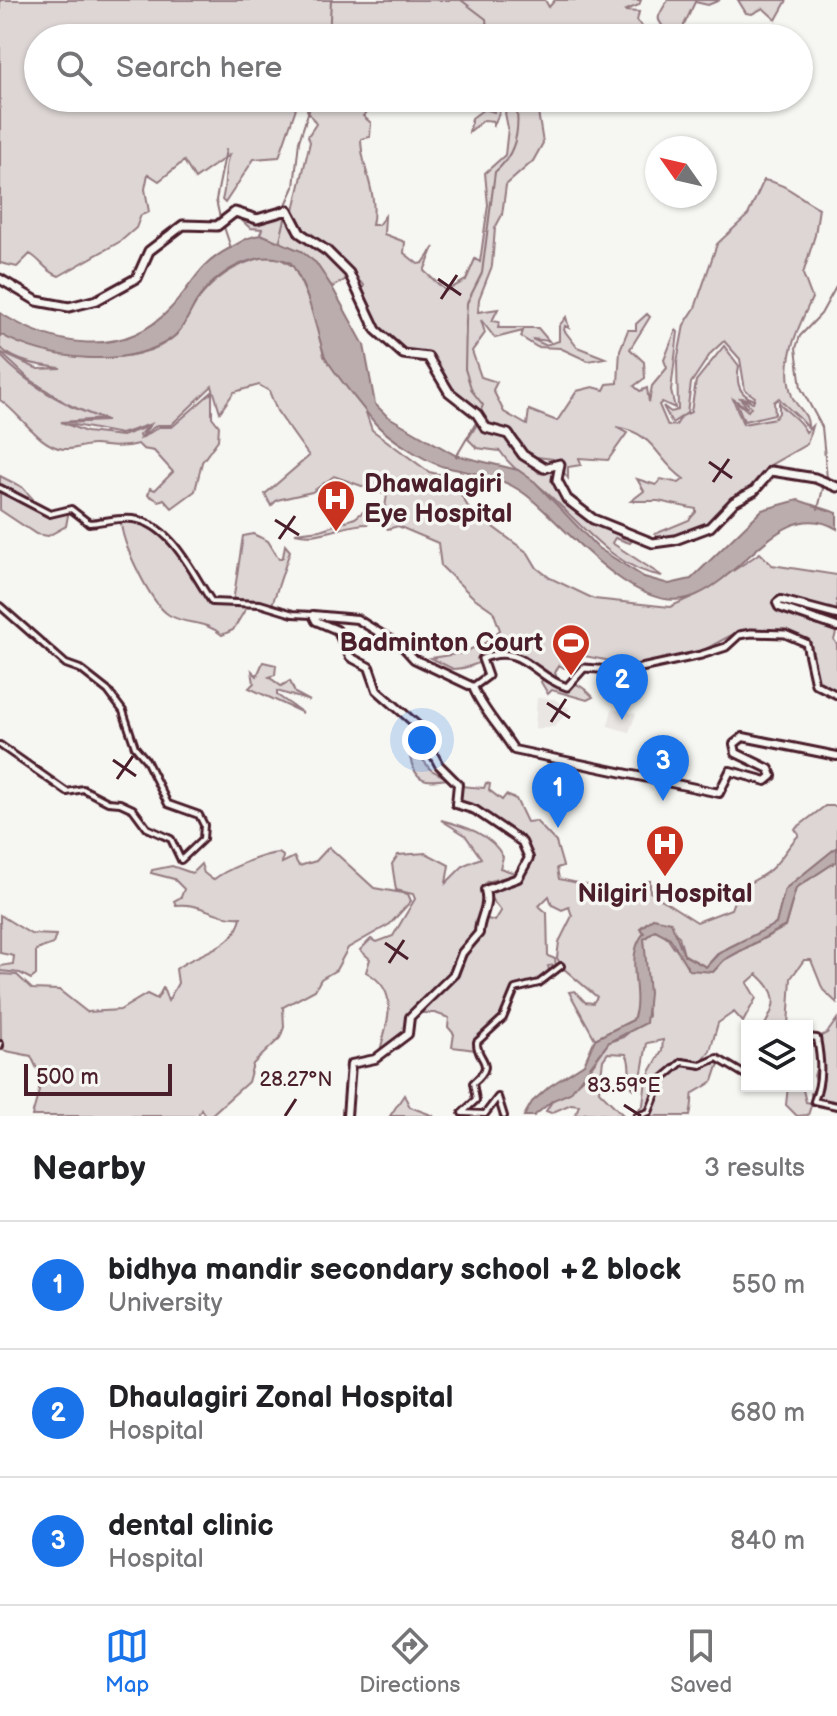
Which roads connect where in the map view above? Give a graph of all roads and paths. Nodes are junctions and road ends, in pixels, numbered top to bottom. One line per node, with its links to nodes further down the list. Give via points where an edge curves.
1 (0, 279): 2 (highway, via 35,301 71,307 137,278 147,253 183,225 213,226 235,212 257,219 287,210 302,235 349,273 376,330 403,354 428,357 449,392 486,428 508,434 520,452 544,468 560,464 557,480 564,496 593,519 645,542 664,542 710,527 771,471)
2 (837, 487)
3 (0, 488): 5 (street, via 50,514 71,509 89,523 129,518 151,524 185,557 212,602 260,604)
4 (0, 606): 10 (street, via 113,697 166,801 172,808 199,815 203,839 181,860 171,839 147,828 133,809 83,789 67,792)
5 (313, 615): 8 (main road, via 357,619 414,659); 16 (main road, via 340,632 350,657 371,670 377,690 418,726 439,765 458,784 456,804 475,810 522,842 529,858 518,878 485,890 487,906 478,922 479,933 462,953 454,974 410,1017 408,1034 375,1059 351,1064)
6 (837, 615): 7 (main road, via 777,603)
7 (837, 627)
8 (473, 687): 9 (main road, via 488,676 482,659 497,654 523,658 567,687 584,668 627,671 723,648 739,635 773,632 806,643 815,684); 11 (main road, via 482,709 514,750 719,793 730,771 766,781 772,776 769,769 736,753 734,744 743,737)
9 (837, 695)
10 (0, 745)
11 (837, 756)
12 (561, 966): 17 (street, via 539,983 515,989 503,1018 477,1042 486,1065 473,1083 476,1100 462,1113 485,1114 498,1097)
13 (813, 1038): 15 (street, via 823,1063 821,1089 814,1101)
14 (741, 1072): 18 (street, via 717,1058 701,1065 682,1062 662,1079 649,1112)
15 (837, 1106)
16 (347, 1116)
17 (504, 1116)
18 (637, 1116)

